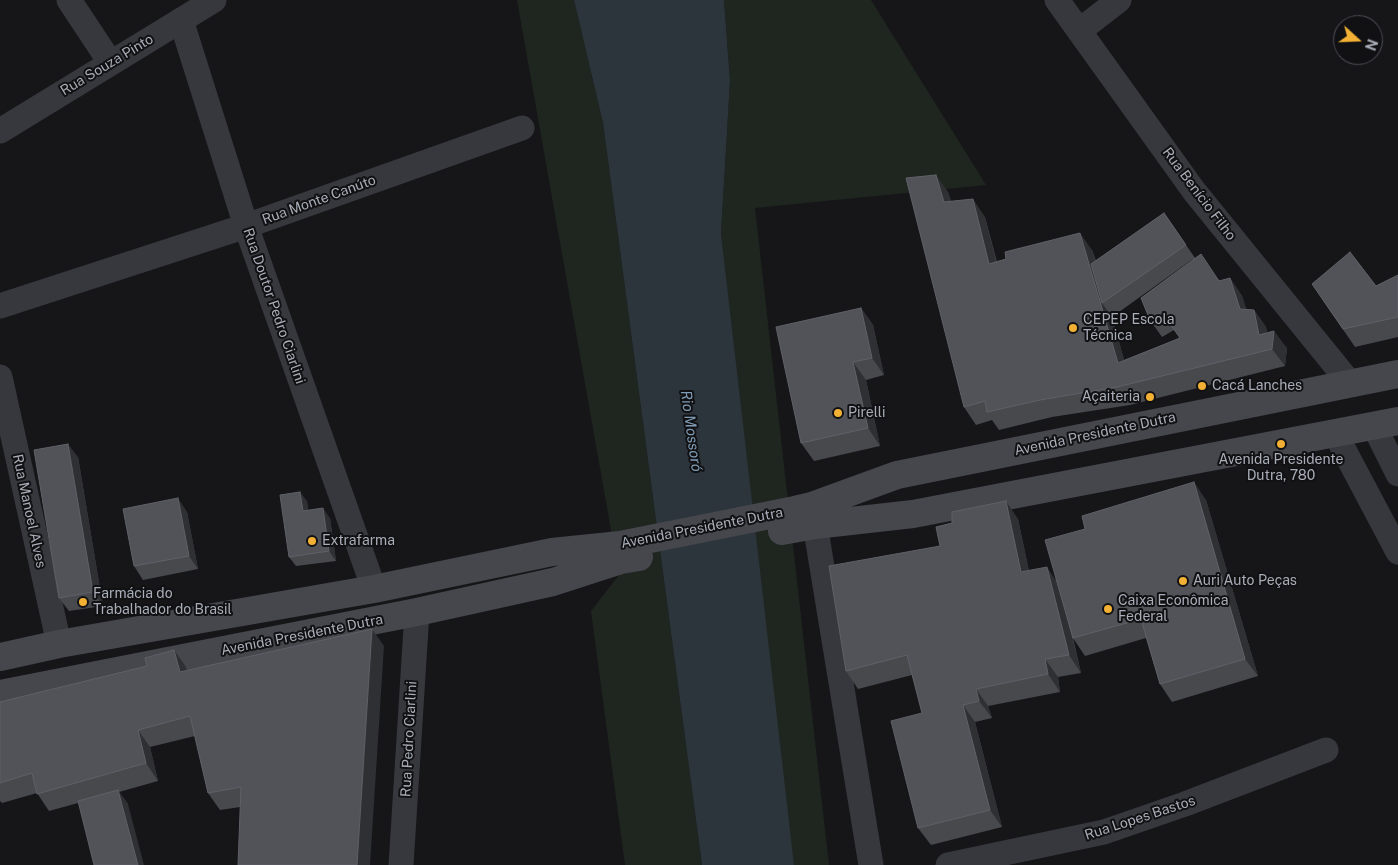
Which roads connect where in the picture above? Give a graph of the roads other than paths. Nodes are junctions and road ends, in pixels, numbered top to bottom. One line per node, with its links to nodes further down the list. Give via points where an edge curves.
1 (69, 0): 7 (street)
2 (214, 0): 5 (street, Rua Souza Pinto)
3 (1058, 0): 6 (street, Rua Benício Filho)
4 (1119, 0): 6 (street)
5 (181, 20): 7 (street, Rua Souza Pinto); 10 (street, Rua Doutor Pedro Ciarlini)
6 (1079, 31): 14 (street, Rua Benício Filho, via 1194,191)
7 (110, 62): 9 (street, Rua Souza Pinto)
8 (522, 128): 10 (street, Rua Monte Canúto)
9 (0, 131)
10 (246, 226): 11 (street, Rua Monte Canúto); 21 (street, Rua Doutor Pedro Ciarlini)
11 (0, 306)
12 (1398, 374): 14 (main road, Avenida Presidente Dutra)
13 (0, 377): 23 (street, Rua Manoel Alves)
14 (1349, 382): 18 (main road, Avenida Presidente Dutra, via 897,475)
15 (1386, 424): 16 (main road, Avenida Presidente Dutra); 17 (street)
16 (1335, 434): 18 (main road, Avenida Presidente Dutra, via 913,514); 19 (street)
17 (1398, 474)
18 (805, 517): 20 (main road, Avenida Presidente Dutra); 28 (street)
19 (1398, 552)
20 (620, 553): 21 (main road, Avenida Presidente Dutra, via 552,552); 22 (main road, Avenida Presidente Dutra, via 553,582)
21 (374, 589): 23 (main road, Avenida Presidente Dutra)
22 (417, 612): 25 (main road, Avenida Presidente Dutra); 27 (street, Rua Pedro Ciarlini)
23 (59, 644): 24 (main road, Avenida Presidente Dutra)
24 (0, 657)
25 (0, 694)
26 (1326, 750): 29 (street, Rua Lopes Bastos, via 1104,832)
27 (401, 865)
28 (871, 865)
29 (948, 865)

